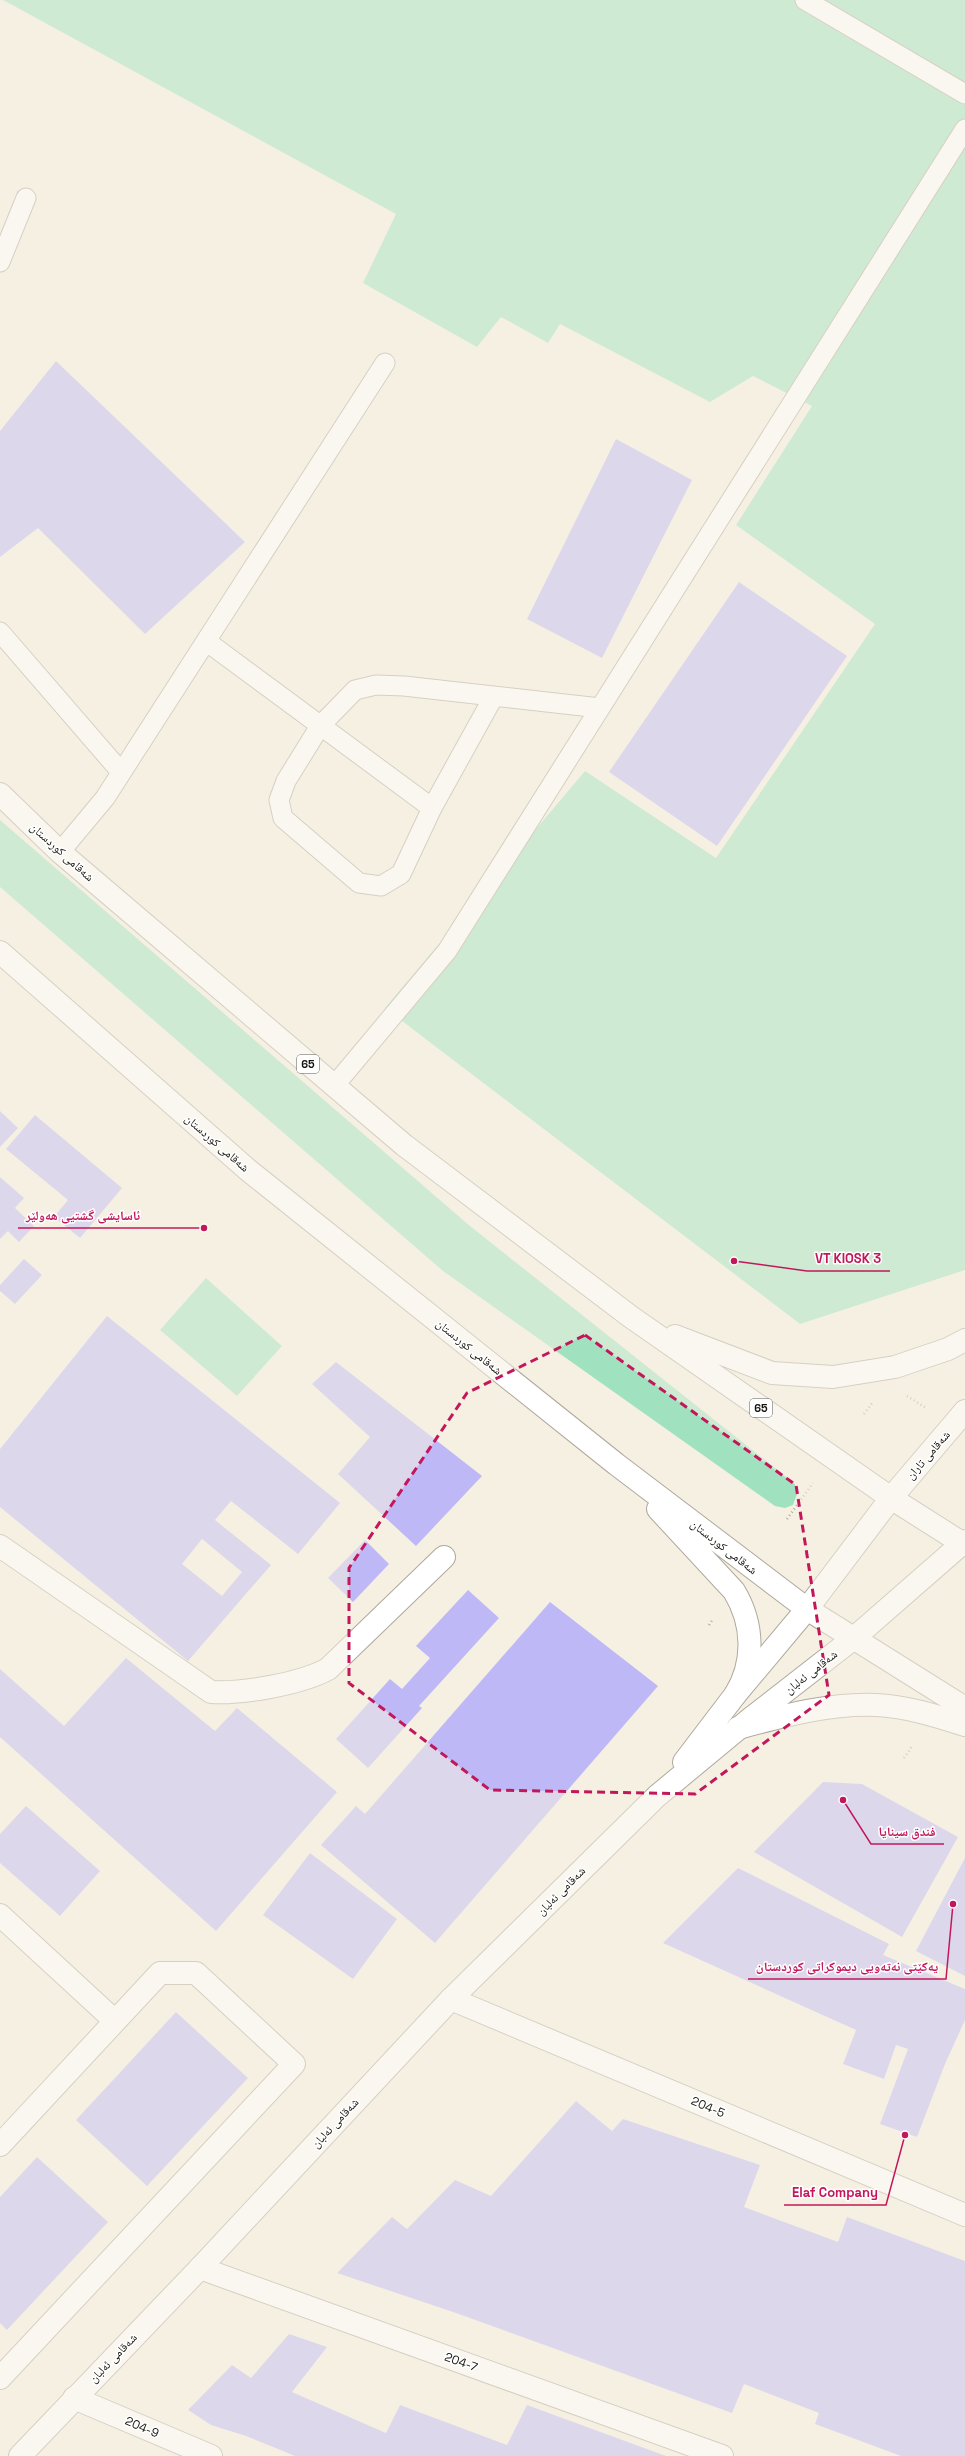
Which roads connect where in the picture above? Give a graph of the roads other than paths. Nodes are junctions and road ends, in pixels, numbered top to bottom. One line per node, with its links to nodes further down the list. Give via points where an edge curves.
1 (805, 0): 2 (lane)
2 (965, 94)
3 (965, 128): 10 (lane)
4 (26, 198): 5 (lane)
5 (0, 262)
6 (385, 363): 8 (lane)
7 (0, 632): 12 (lane)
8 (206, 641): 11 (lane); 12 (lane)
9 (494, 696): 10 (lane); 11 (lane, via 376,685 355,690); 14 (lane)
10 (600, 708): 17 (lane, via 448,951)
11 (320, 726): 14 (lane); 14 (lane, via 286,781 279,800 283,818 359,883 381,886 401,874)
12 (121, 772): 15 (lane, via 105,798)
13 (0, 794): 15 (main road, شەقامی کوردستان / 65)
14 (432, 808)
15 (60, 852): 17 (main road, شەقامی کوردستان / 65)
16 (0, 952): 21 (main road, شەقامی کوردستان, via 248,1170)
17 (334, 1086): 18 (main road, شەقامی کوردستان / 65, via 404,1145)
18 (631, 1317): 19 (main road, via 705,1349 772,1373 833,1377 895,1367 948,1349); 22 (main road, شەقامی کوردستان / 65)
19 (965, 1340)
20 (965, 1411): 22 (main road, شەقامی تاران)
21 (616, 1464): 26 (main road, شەقامی کوردستان); 28 (main road, via 734,1591 743,1606 751,1640 745,1674)
22 (891, 1498): 23 (main road, شەقامی کوردستان / 65); 26 (main road, شەقامی ئەلبان)
23 (964, 1543): 27 (main road, شەقامی ئەلبان)
24 (0, 1546): 25 (main road, via 211,1692 228,1693 298,1680 328,1669)
25 (444, 1557)
26 (807, 1609): 27 (main road, شەقامی کوردستان); 28 (main road, شەقامی ئەلبان)
27 (854, 1638): 29 (main road, شەقامی کوردستان); 31 (main road, شەقامی ئەلبان)
28 (734, 1695): 32 (main road, شەقامی ئەلبان)
29 (965, 1708)
30 (965, 1725): 31 (main road, via 878,1705 847,1705)
31 (738, 1728): 32 (main road, شەقامی ئەلبان)
32 (657, 1796): 34 (main road, شەقامی ئەلبان)
33 (0, 1915): 35 (main road)
34 (452, 1999): 37 (main road, 204-5); 38 (main road, شەقامی ئەلبان)
35 (115, 2021): 36 (main road); 39 (main road, via 160,1973 196,1973 294,2064)
36 (0, 2145)
37 (965, 2215)
38 (200, 2268): 40 (main road, شەقامی ئەلبان); 43 (main road, 204-7)
39 (0, 2378)
40 (74, 2398): 41 (main road, شەقامی ئەلبان); 42 (main road, 204-9)
41 (20, 2456)
42 (211, 2456)
43 (722, 2456)

